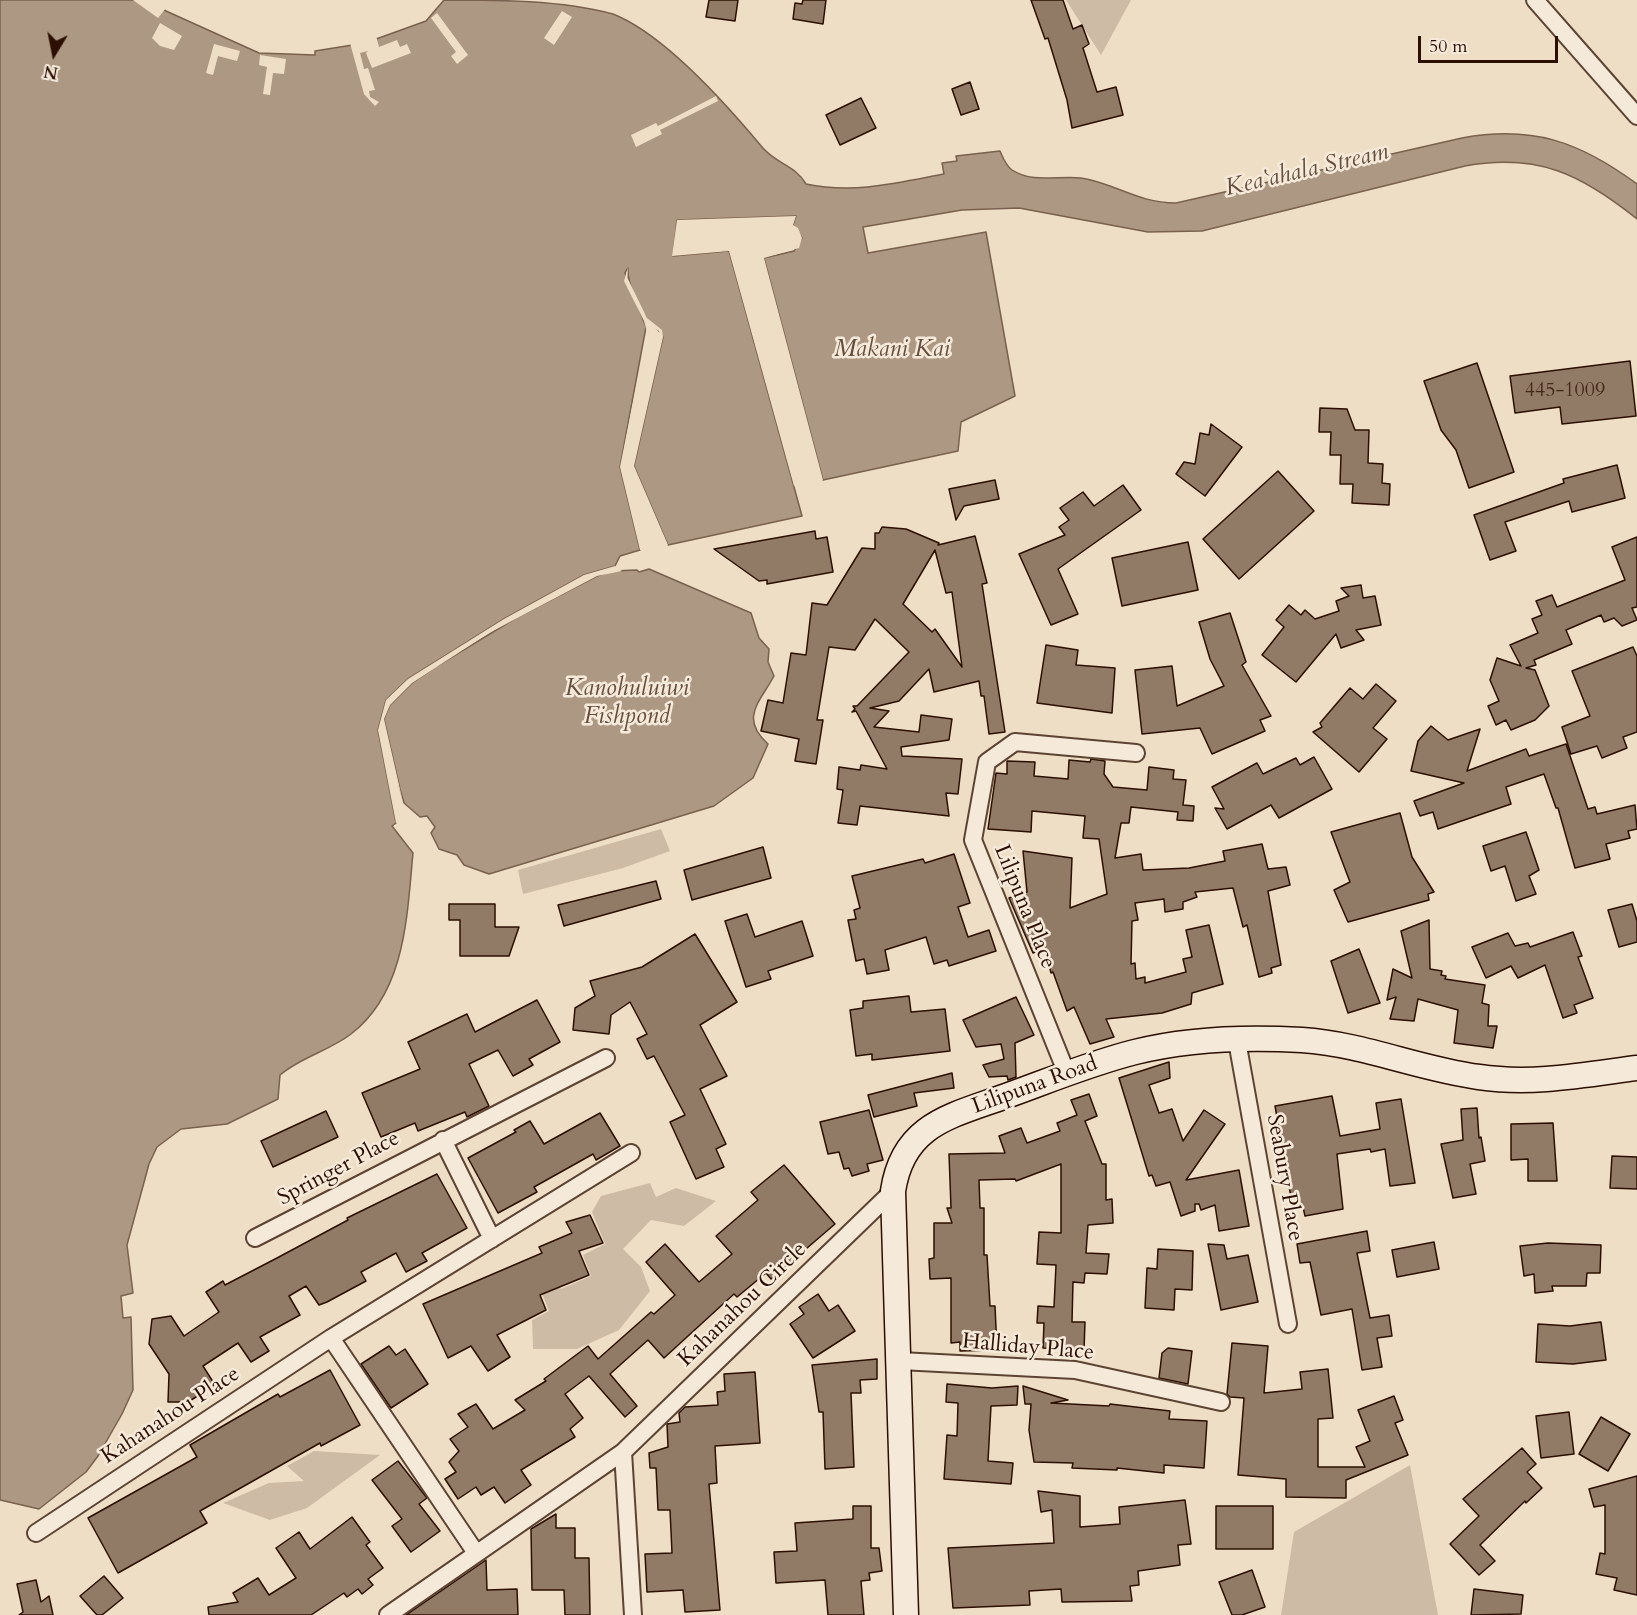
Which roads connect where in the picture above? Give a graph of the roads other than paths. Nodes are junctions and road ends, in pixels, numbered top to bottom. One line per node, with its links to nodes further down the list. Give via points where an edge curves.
1 (1535, 0): 2 (street)
2 (1637, 116)
3 (1136, 753): 7 (street, Lilipuna Place, via 1015,742 987,762 973,840)
4 (1237, 1041): 6 (street, Lilipuna Road, via 1338,1044 1501,1080 1543,1080); 7 (street, Lilipuna Road, via 1160,1046); 13 (street, Seabury Place)
5 (606, 1058): 8 (street, Springer Place)
6 (1637, 1068)
7 (1067, 1074): 10 (street, Lilipuna Road, via 954,1114 927,1128 916,1137 900,1162)
8 (443, 1140): 11 (street, Springer Place); 12 (street)
9 (631, 1153): 12 (street, Kahanahou Place)
10 (893, 1191): 15 (street, Lilipuna Road); 17 (street, Kahanahou Circle)
11 (255, 1238)
12 (492, 1239): 14 (street, Kahanahou Place)
13 (1288, 1324)
14 (332, 1338): 18 (street, Kahanahou Place); 19 (street)
15 (900, 1361): 16 (street, Halliday Place, via 1075,1370); 22 (street, Lilipuna Road)
16 (1221, 1402)
17 (623, 1452): 19 (street, Kahanahou Circle); 21 (street)
18 (36, 1533)
19 (476, 1553): 20 (street, Kahanahou Circle)
20 (388, 1615)
21 (633, 1615)
22 (906, 1615)

